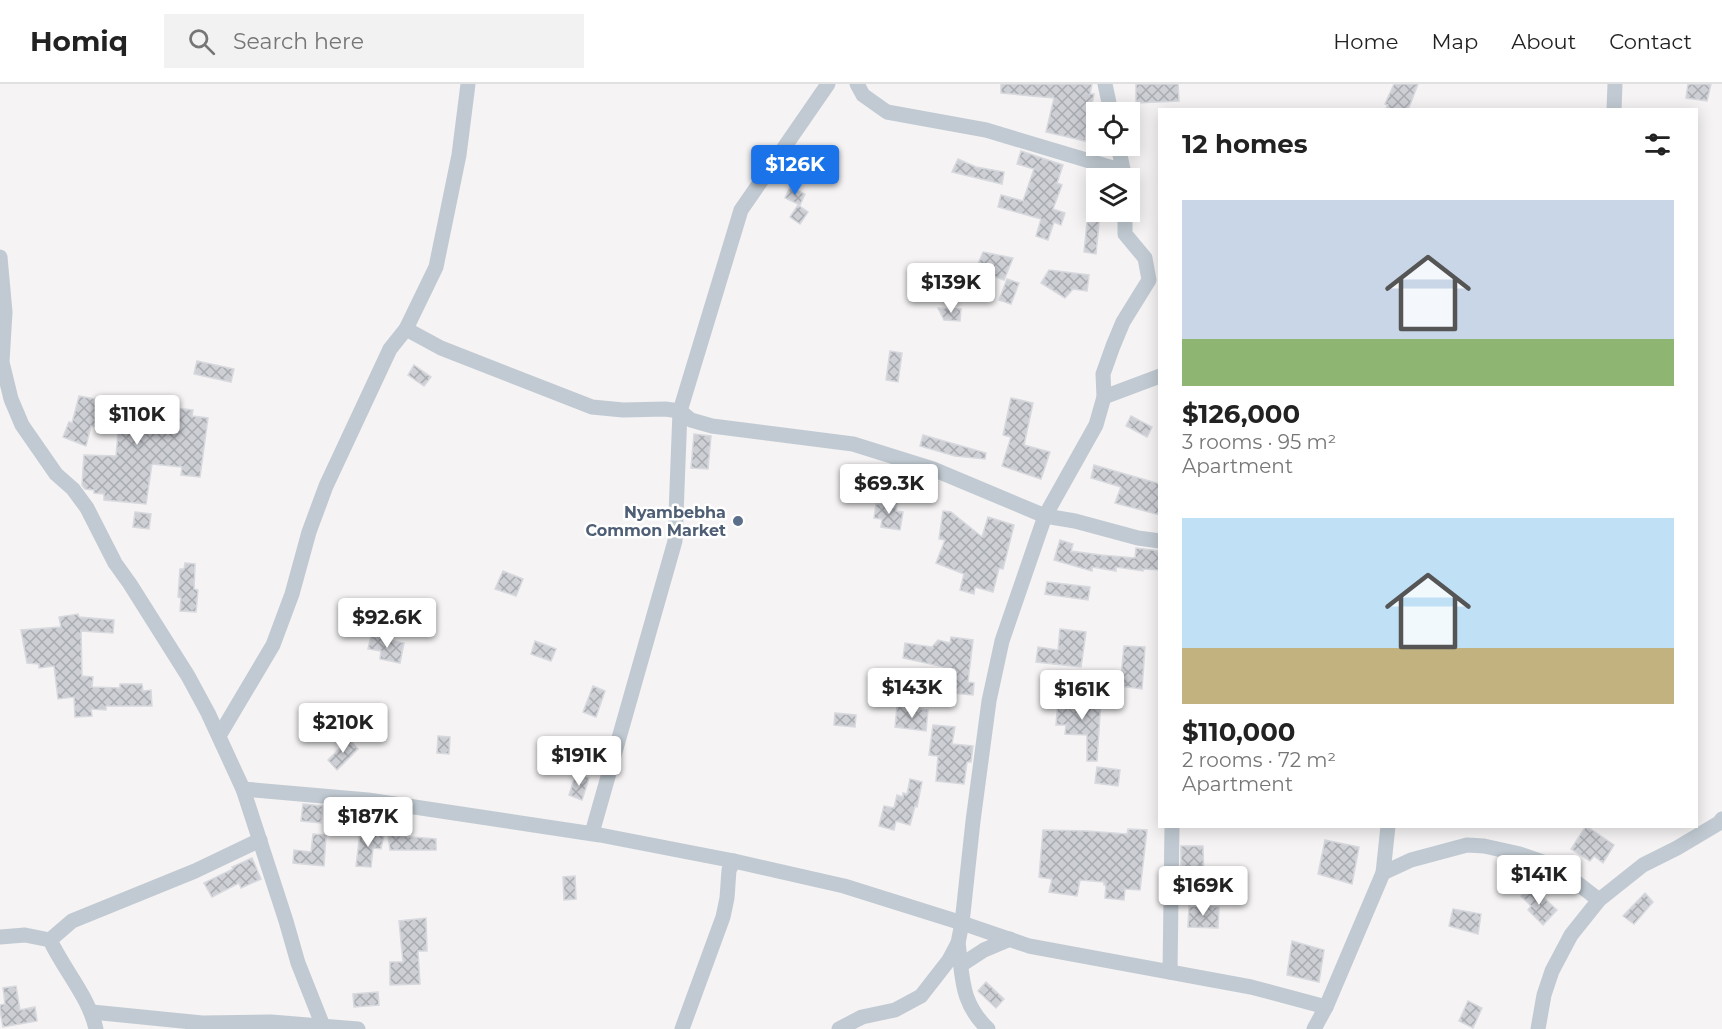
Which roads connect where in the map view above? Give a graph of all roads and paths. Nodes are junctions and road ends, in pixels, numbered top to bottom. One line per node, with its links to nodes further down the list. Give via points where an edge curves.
1 (468, 84): 11 (street, via 459,155 436,267)
2 (828, 84): 14 (street, via 741,210)
3 (856, 84): 8 (street, via 863,95 886,112 986,130)
4 (1105, 84): 6 (street)
5 (1615, 84): 7 (street)
6 (1109, 102)
7 (1614, 108)
8 (1103, 168)
9 (1125, 222): 13 (street, via 1125,234 1144,258 1149,280 1113,346 1103,374)
10 (0, 257): 17 (street, via 5,312 2,362 22,425 56,474 87,508 115,563 188,676)
11 (406, 329): 14 (street, via 441,348 591,407); 17 (street, via 390,349 326,486 273,645)
12 (1158, 377): 13 (street)
13 (1104, 397): 15 (street, via 1096,425)
14 (680, 411): 15 (street, via 691,420 712,426 853,444 943,473); 22 (street, via 675,541)
15 (1045, 516): 16 (street); 27 (street, via 1002,641 989,701)
16 (1158, 542)
17 (219, 736): 18 (street)
18 (243, 789): 22 (street, via 368,800); 23 (street)
19 (1722, 819): 26 (street, via 1643,865)
20 (1172, 828): 33 (street)
21 (1388, 828): 25 (street)
22 (592, 833): 24 (street)
23 (260, 840): 30 (street, via 72,921); 37 (street, via 298,963)
24 (734, 861): 27 (street, via 844,886); 40 (street, via 729,870 723,917)
25 (1383, 873): 26 (street, via 1411,860 1467,845 1484,846 1543,862); 34 (street)
26 (1599, 900): 44 (street, via 1571,935 1552,971)
27 (962, 923): 29 (street); 31 (street)
28 (0, 937): 30 (street, via 25,935)
29 (1010, 939): 32 (street); 33 (street, via 1029,946)
30 (50, 940): 35 (street)
31 (958, 943): 32 (street); 36 (street, via 921,996)
32 (961, 965): 42 (street, via 963,991)
33 (1170, 972): 34 (street, via 1251,987)
34 (1326, 1007): 43 (street)
35 (92, 1012): 37 (street, via 202,1023 247,1021); 38 (street)
36 (860, 1023): 41 (street)
37 (323, 1026): 39 (street)
38 (96, 1029)
39 (358, 1029)
40 (682, 1029)
41 (839, 1029)
42 (988, 1029)
43 (1314, 1029)
44 (1538, 1029)

